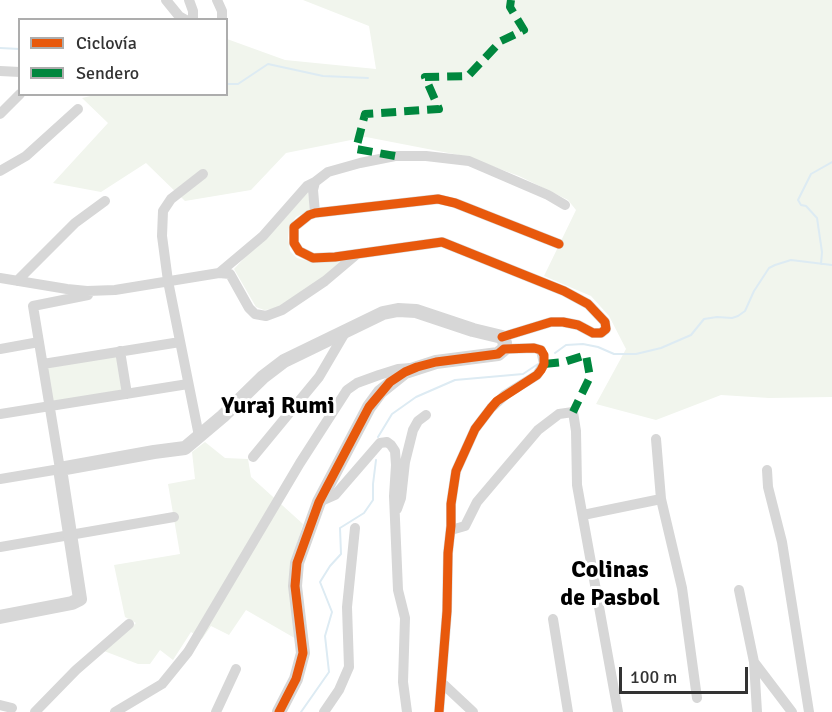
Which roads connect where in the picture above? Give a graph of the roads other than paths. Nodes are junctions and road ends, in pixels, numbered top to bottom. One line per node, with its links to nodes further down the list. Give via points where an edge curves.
1 (166, 0): 4 (street)
2 (189, 0): 5 (street)
3 (217, 0): 6 (street)
4 (184, 18)
5 (192, 18)
6 (222, 18)
7 (0, 71): 8 (street)
8 (18, 72)
9 (18, 96): 11 (street)
10 (78, 109): 12 (street, via 26,156)
11 (1, 111)
12 (0, 171)
13 (203, 174): 23 (street, via 171,199 163,211)
14 (315, 182): 16 (street, via 328,172 360,163 395,156 426,156 469,161); 17 (street); 20 (street, via 307,186 264,236)
15 (105, 201): 22 (street, via 75,223)
16 (565, 205)
17 (315, 213): 18 (street, via 438,199); 19 (street, via 294,228 294,243 299,250 313,258)
18 (559, 244)
19 (357, 254): 20 (street, via 326,281 282,310 266,315 255,314 230,274); 28 (street, via 442,242 564,291 588,304 605,322 606,329 593,333 578,325 551,322)
20 (219, 273): 23 (street)
21 (0, 278): 22 (street)
22 (17, 281): 24 (street, via 67,290)
23 (168, 281): 24 (street); 27 (street)
24 (115, 290): 26 (street, via 33,306)
25 (346, 331): 28 (street, via 383,313 409,310); 38 (street, via 284,361); 40 (street, via 319,377)
26 (39, 342): 29 (street); 31 (street)
27 (180, 342): 30 (street); 33 (street)
28 (503, 343): 32 (street, via 498,354); 50 (street, via 541,350 544,364 537,375 497,400 475,429 456,471)
29 (0, 349)
30 (120, 351): 31 (street); 34 (street)
31 (43, 364): 35 (street)
32 (417, 367): 45 (street, via 390,382 369,407); 65 (street, via 398,369 347,390 188,652 162,684)
33 (188, 384): 34 (street); 38 (street)
34 (127, 394): 35 (street)
35 (50, 406): 36 (street); 41 (street)
36 (0, 414)
37 (426, 415): 46 (street, via 413,430)
38 (199, 436): 41 (street, via 185,448)
39 (656, 439): 44 (street)
40 (253, 457)
41 (60, 469): 43 (street); 51 (street)
42 (767, 470): 77 (street)
43 (0, 479)
44 (661, 499): 47 (street); 61 (street, via 682,588)
45 (319, 502): 46 (street, via 335,495 380,443 387,442 395,451); 67 (street, via 297,563 301,664)
46 (395, 515): 59 (street, via 398,590 406,634)
47 (584, 515): 50 (street, via 577,485 573,412 559,414 538,430 477,502 465,526); 74 (street)
48 (174, 517): 51 (street)
49 (355, 528): 68 (street, via 347,607 349,667)
50 (451, 530): 60 (street)
51 (70, 536): 52 (street); 54 (street, via 80,599)
52 (0, 547)
53 (739, 590): 57 (street)
54 (0, 617)
55 (553, 619): 73 (street)
56 (129, 624): 64 (street)
57 (754, 662): 75 (street); 76 (street)
58 (236, 669): 66 (street)
59 (403, 682): 69 (street); 70 (street)
60 (442, 683): 71 (street); 72 (street)
61 (697, 698)
62 (0, 705): 63 (street)
63 (12, 708)
64 (35, 712)
65 (115, 712)
66 (216, 712)
67 (279, 712)
68 (324, 712)
69 (396, 712)
70 (406, 712)
71 (439, 712)
72 (473, 712)
73 (568, 712)
74 (618, 712)
75 (757, 712)
76 (792, 712)
77 (809, 712)

